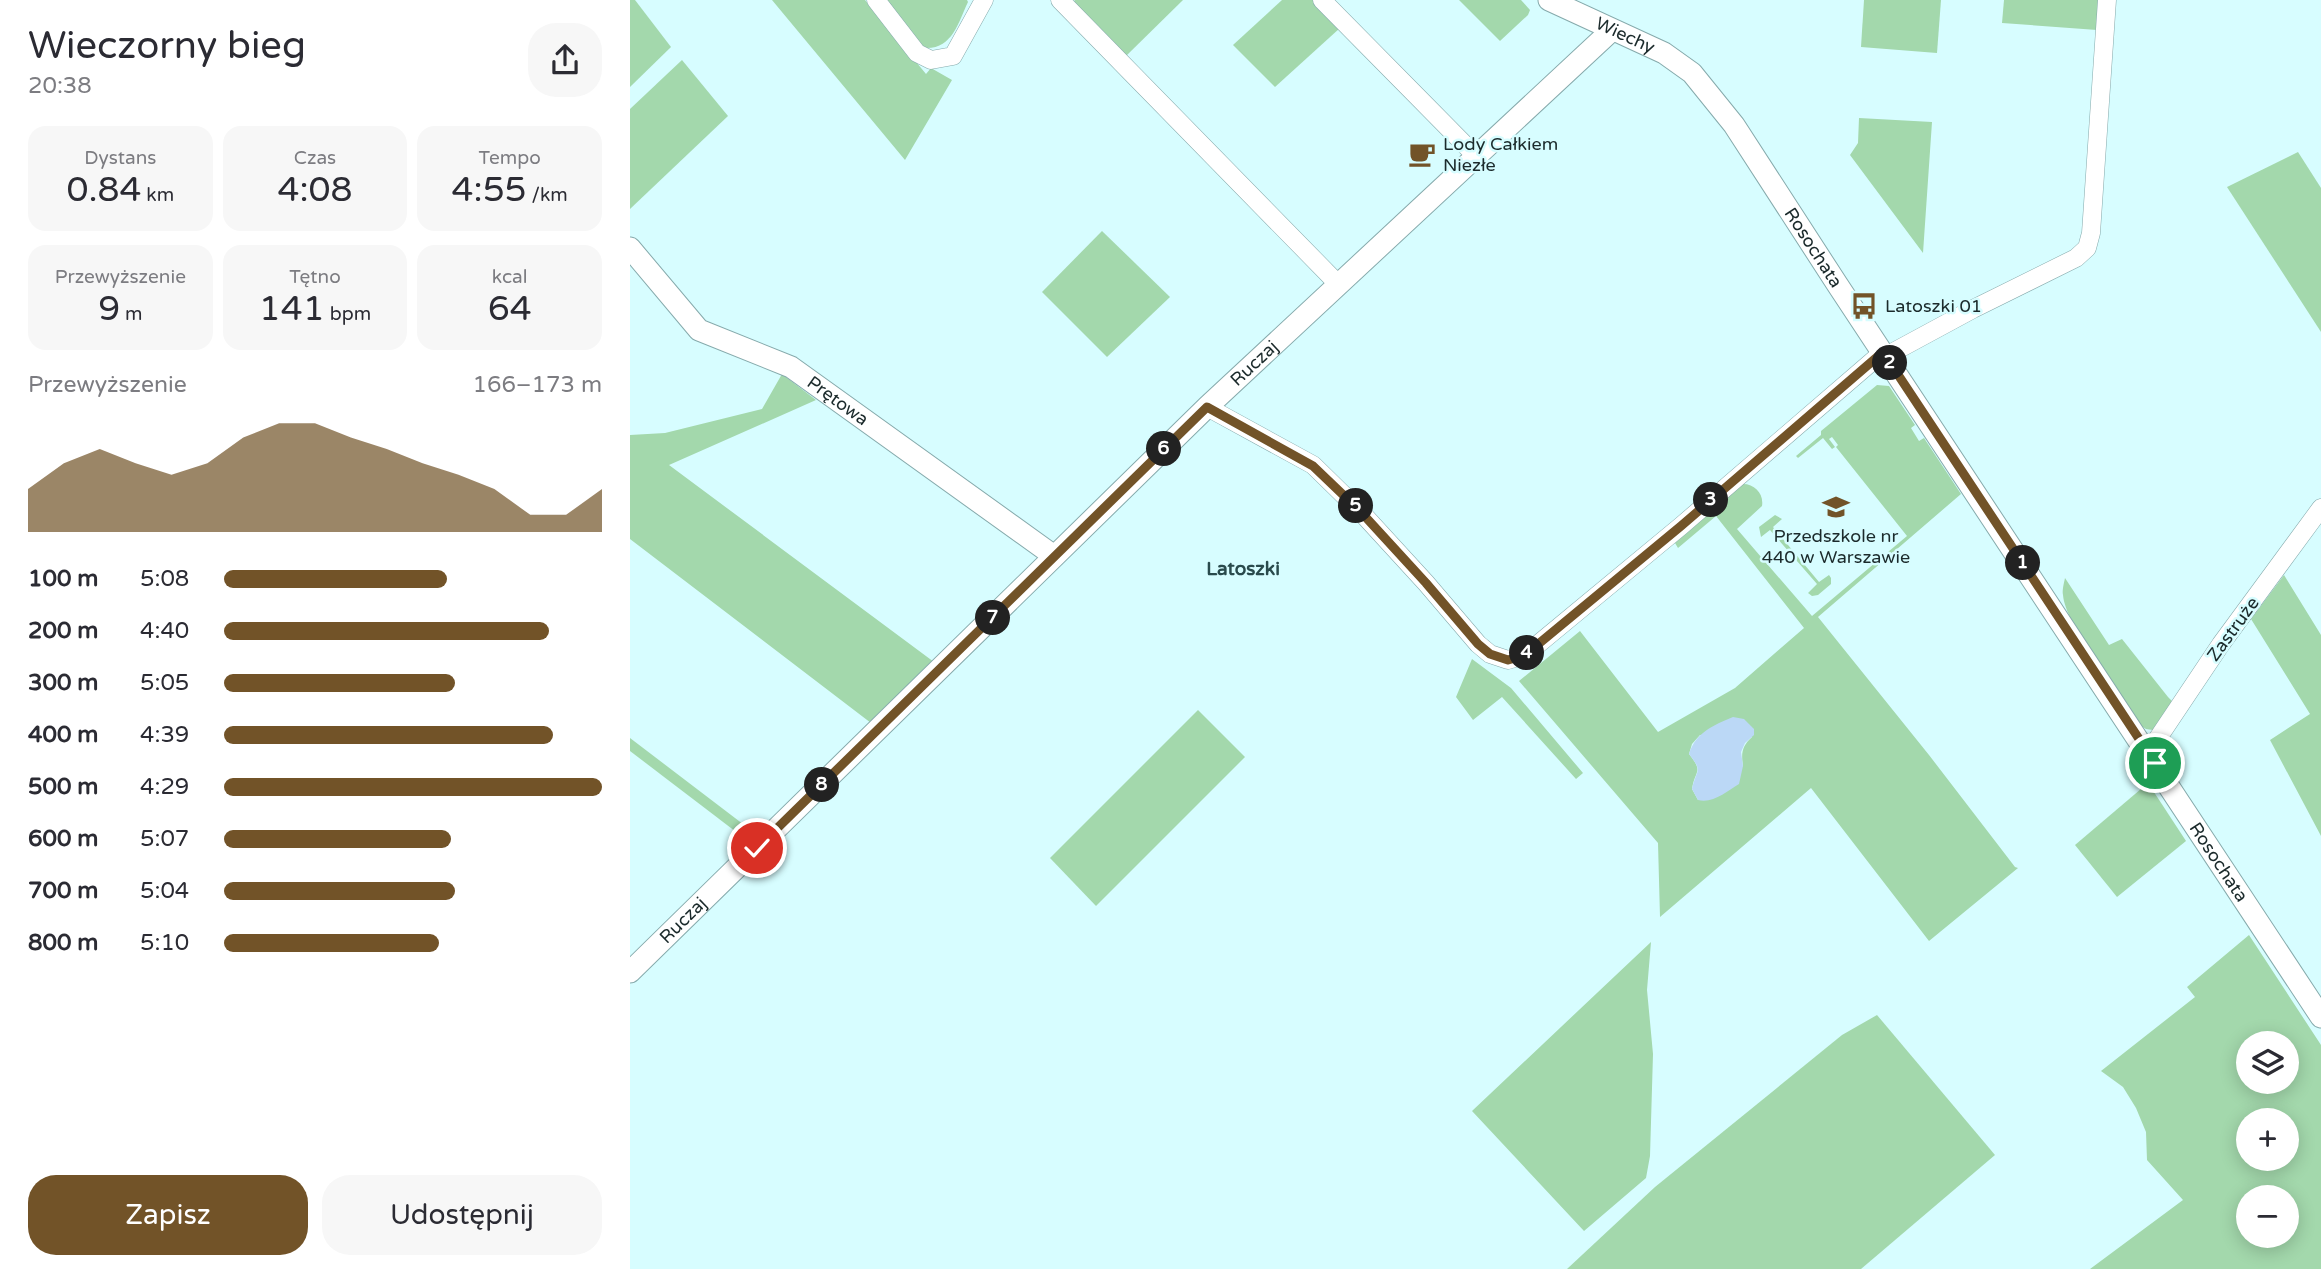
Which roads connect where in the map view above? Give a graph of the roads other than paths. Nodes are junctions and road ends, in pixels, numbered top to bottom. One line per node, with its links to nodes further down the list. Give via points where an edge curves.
1 (876, 0): 2 (street, via 917,52 931,60 953,55)
2 (984, 0)
3 (1060, 0): 11 (street)
4 (1322, 0): 9 (street)
5 (1549, 0): 7 (street, Wiechy)
6 (2107, 0): 12 (street, via 2087,248 2076,258)
7 (1612, 30): 8 (street, Wiechy); 9 (street, Ruczaj)
8 (1664, 53): 12 (street, Rosochata, via 1692,73 1734,125)
9 (1476, 156): 11 (street, Ruczaj)
10 (630, 248): 15 (street, Prętowa, via 699,330 791,367)
11 (1339, 285): 13 (street, Ruczaj)
12 (1884, 354): 13 (street, via 1525,655 1508,660 1478,644 1360,511 1313,466); 16 (street, Rosochata)
13 (1207, 407): 15 (street, Ruczaj)
14 (2321, 508): 16 (street, Zastruże)
15 (1054, 556): 17 (street, Ruczaj)
16 (2148, 753): 18 (street, Rosochata)
17 (630, 972)
18 (2321, 1017)

